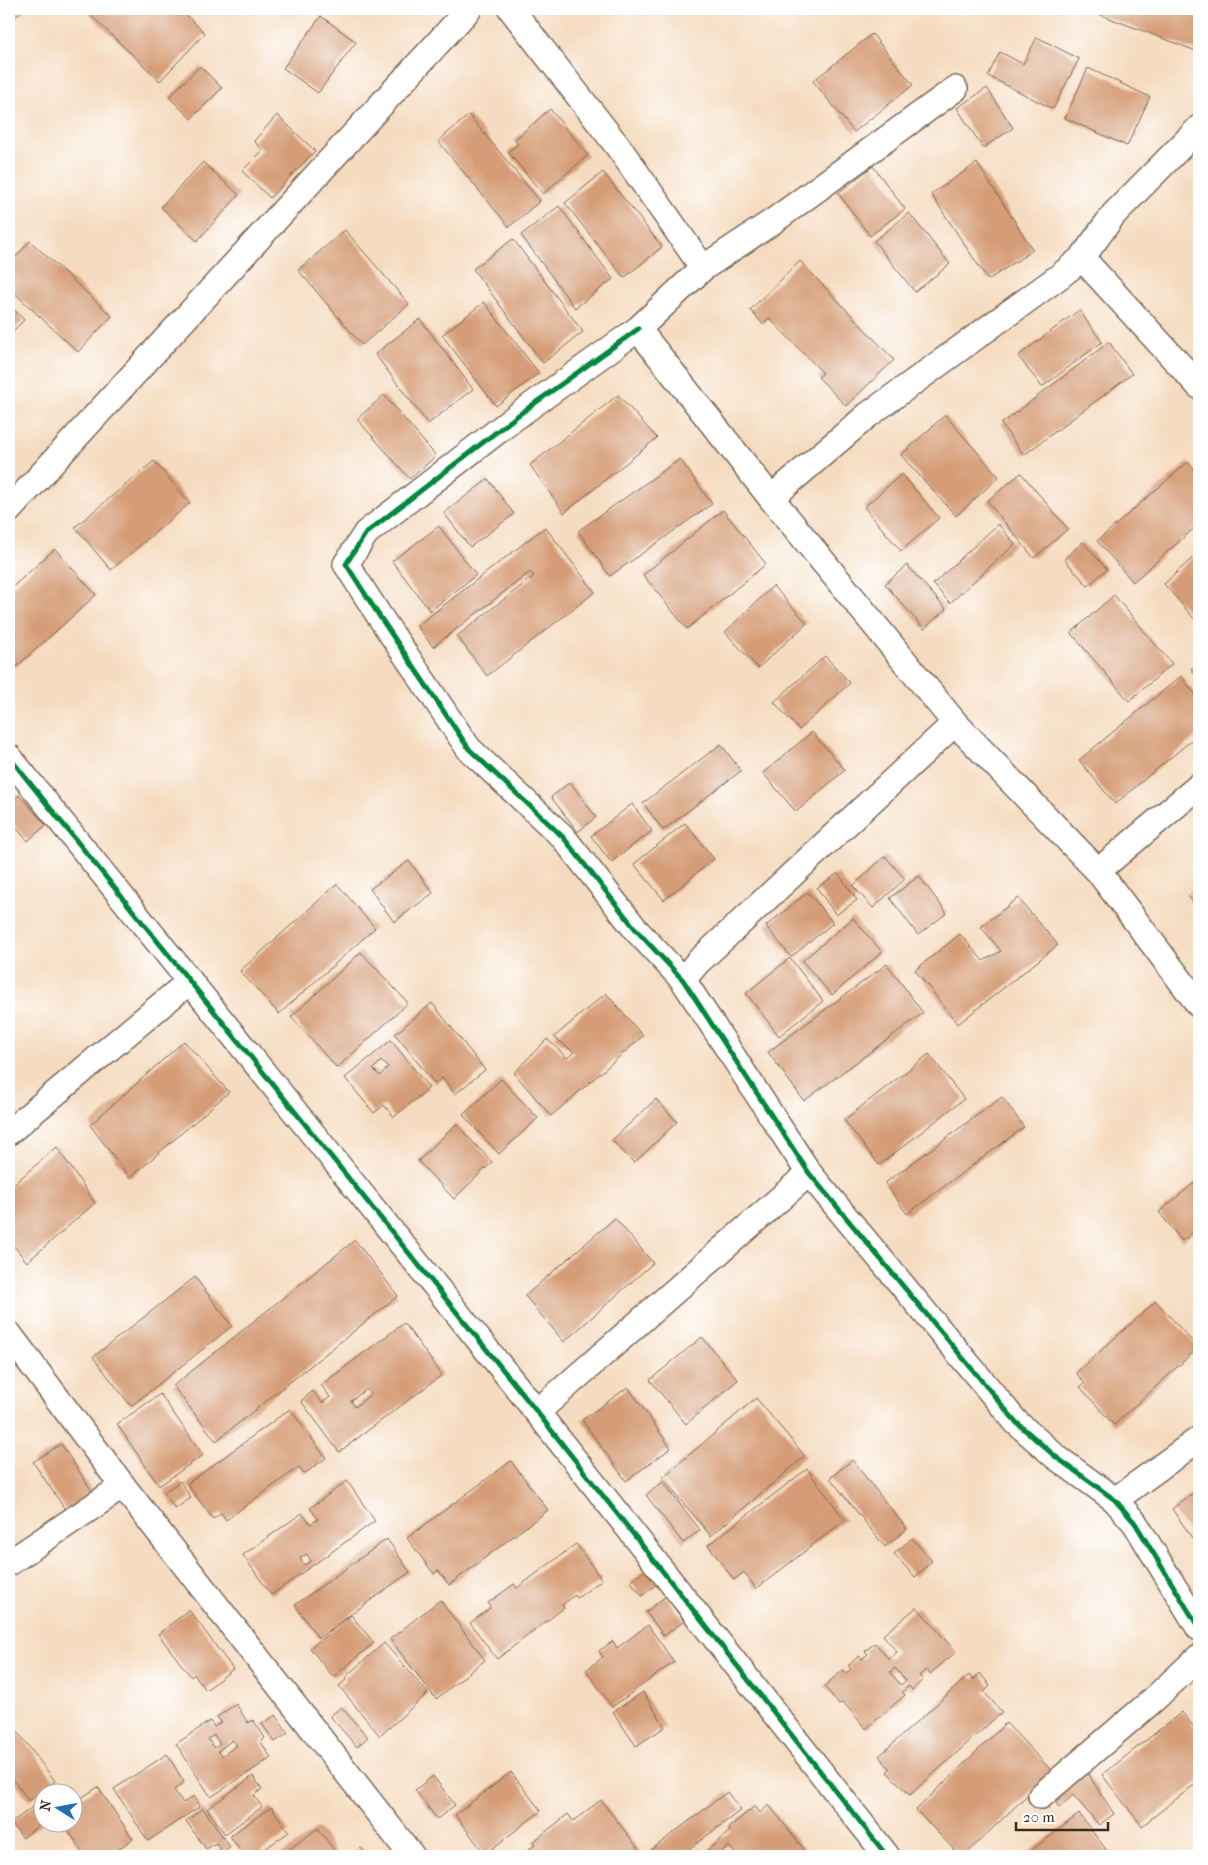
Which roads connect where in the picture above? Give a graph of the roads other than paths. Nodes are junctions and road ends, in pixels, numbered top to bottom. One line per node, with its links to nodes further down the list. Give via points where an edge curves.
1 (469, 9): 10 (street)
2 (511, 9): 6 (street, via 618,148)
3 (955, 89): 6 (street)
4 (1199, 128): 5 (street, via 1114,214)
5 (1082, 258): 8 (street); 9 (street, via 868,415)
6 (703, 268): 7 (street)
7 (638, 328): 9 (street); 16 (street, via 517,416 366,533 346,564 469,749 563,837 637,931)
8 (1199, 386)
9 (771, 498): 11 (street)
10 (9, 510)
11 (955, 723): 14 (street); 16 (street)
12 (9, 757): 15 (street)
13 (1199, 786): 14 (street)
14 (1098, 871): 17 (street)
15 (190, 980): 18 (street); 21 (street)
16 (683, 980): 19 (street)
17 (1199, 1005)
18 (9, 1132)
19 (808, 1174): 21 (street); 24 (street, via 1016,1422 1056,1457)
20 (9, 1334): 23 (street)
21 (537, 1412): 30 (street)
22 (1199, 1440): 24 (street)
23 (123, 1486): 25 (street); 29 (street)
24 (1116, 1500): 26 (street, via 1135,1523)
25 (9, 1563)
26 (1199, 1628)
27 (1199, 1657): 28 (street)
28 (1041, 1796)
29 (412, 1856)
30 (887, 1856)

